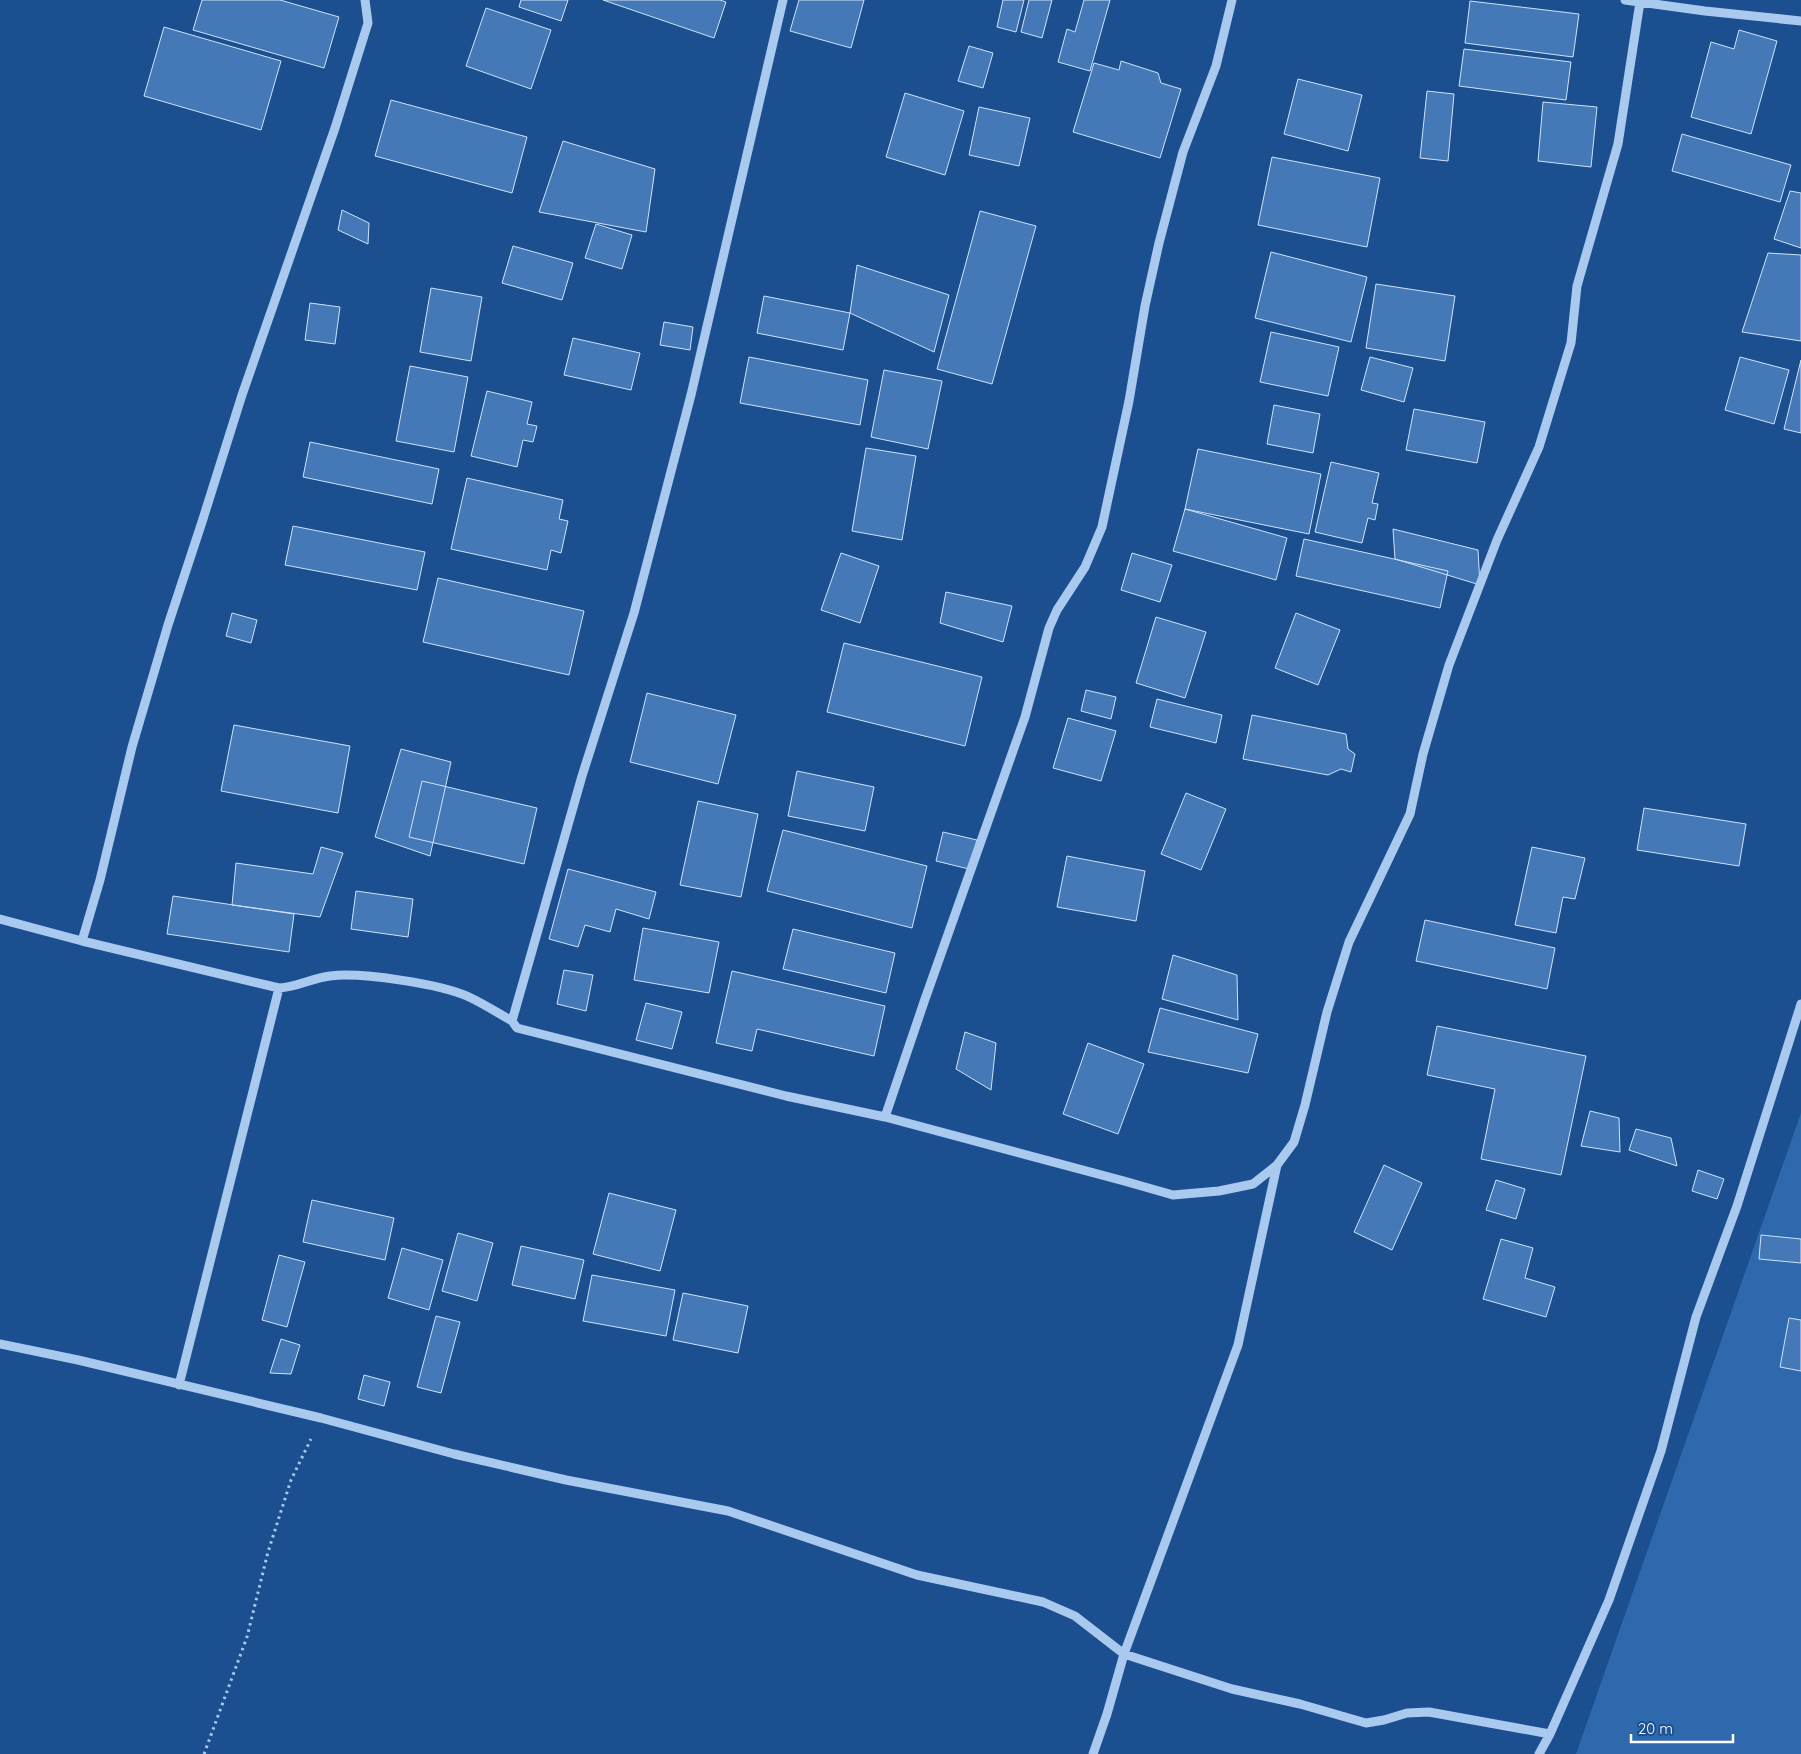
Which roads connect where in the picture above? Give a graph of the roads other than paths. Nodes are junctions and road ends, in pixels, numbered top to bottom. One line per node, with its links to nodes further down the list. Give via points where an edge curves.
1 (365, 0): 8 (street, via 368,23 168,625 132,747)
2 (783, 0): 11 (street, via 691,395 637,603 582,776)
3 (1232, 0): 12 (street, via 1216,66 1183,152 1159,243 1102,527 1086,567 1049,628 1025,717)
4 (1625, 0): 5 (street)
5 (1640, 2): 6 (street); 13 (street, via 1618,144 1577,286 1570,343 1539,447 1496,540 1449,665 1423,754 1410,814 1349,942 1327,1012 1294,1142)
6 (1801, 21)
7 (0, 919): 8 (street)
8 (82, 941): 9 (street)
9 (279, 988): 11 (street, via 330,976 375,977 468,996); 15 (street)
10 (1801, 1004): 17 (street, via 1737,1206 1696,1317 1661,1451 1609,1600)
11 (512, 1021): 12 (street, via 517,1028 786,1096)
12 (885, 1117): 13 (street, via 1173,1196 1253,1184)
13 (1277, 1165): 16 (street, via 1238,1345)
14 (0, 1344): 15 (street)
15 (179, 1385): 16 (street, via 547,1476 728,1511 917,1575 1043,1602 1075,1616)
16 (1124, 1654): 17 (street, via 1232,1689 1366,1723 1407,1712 1429,1712); 18 (street)
17 (1550, 1734): 19 (street)
18 (1093, 1754)
19 (1539, 1754)

